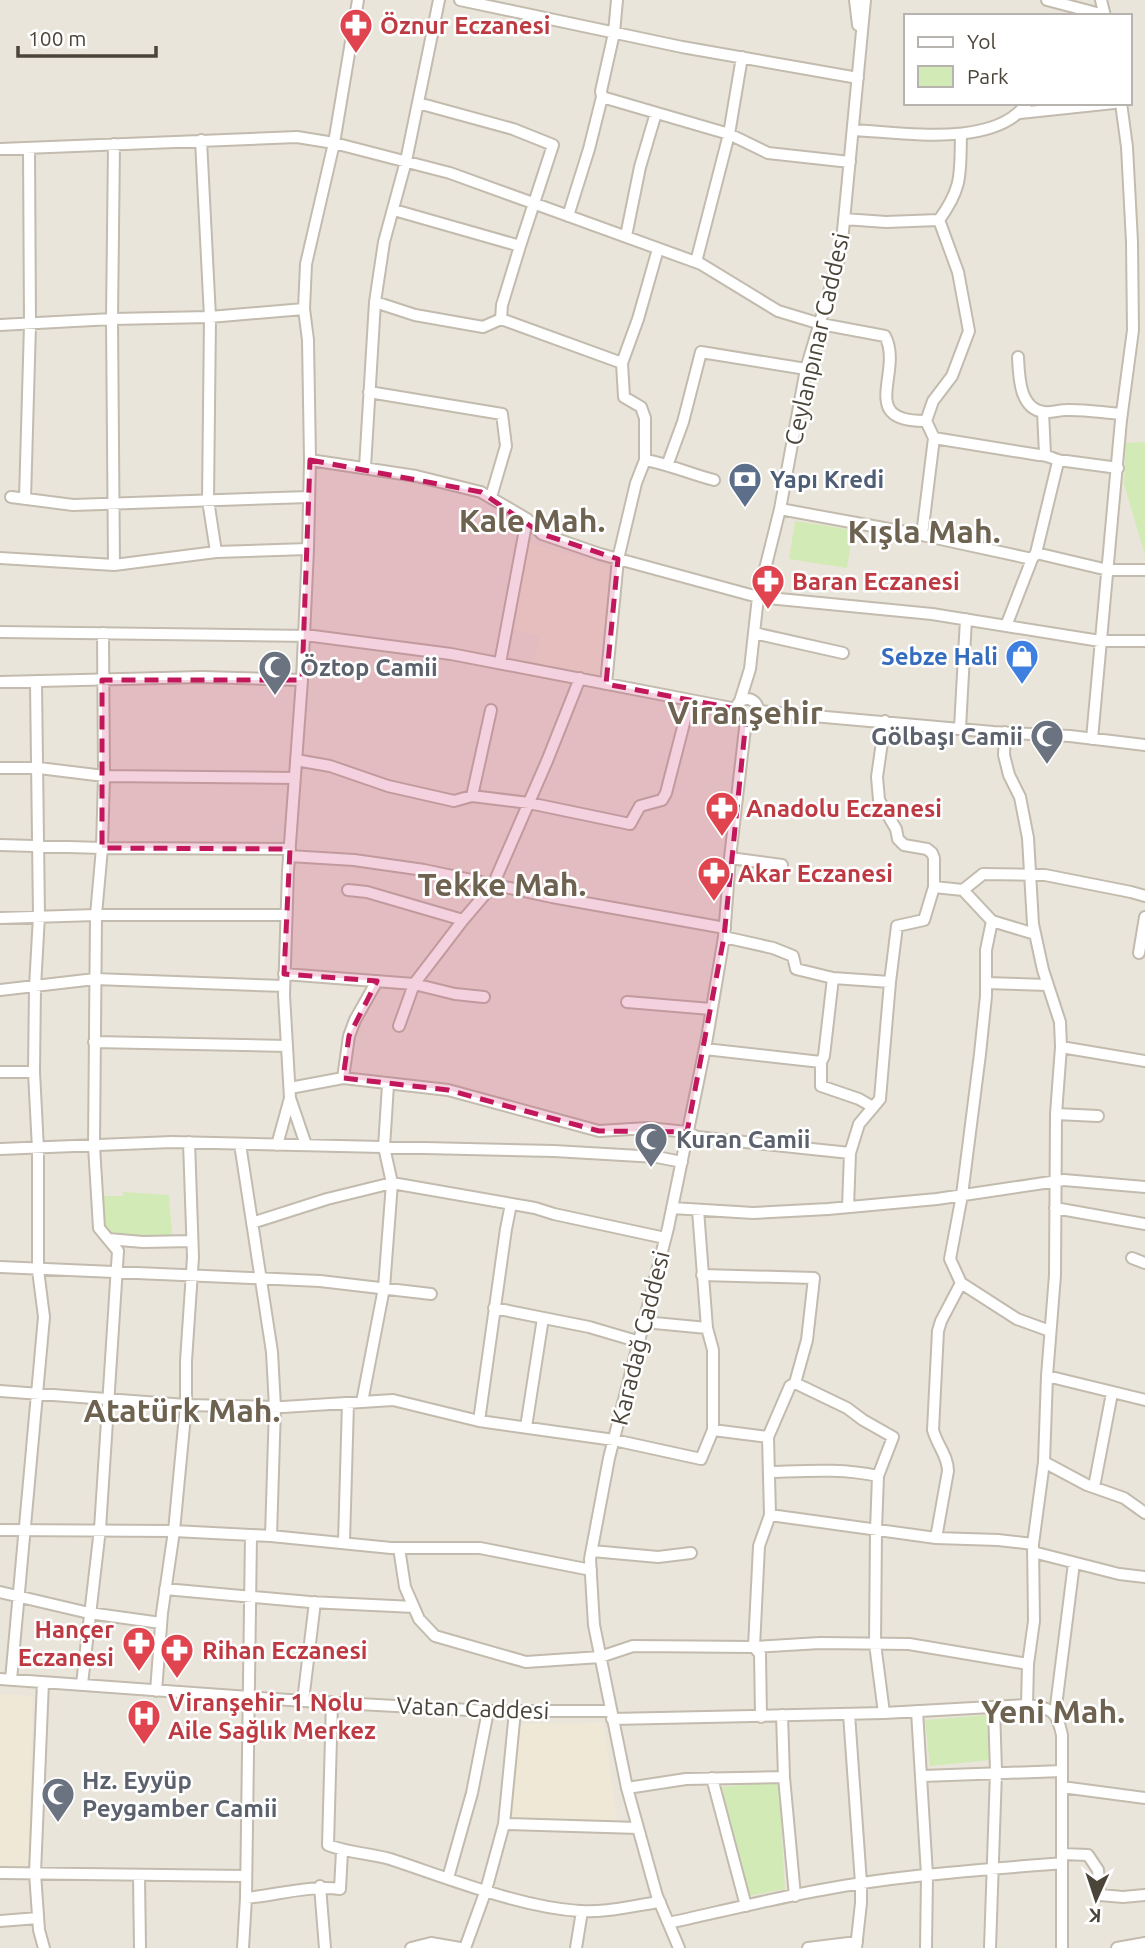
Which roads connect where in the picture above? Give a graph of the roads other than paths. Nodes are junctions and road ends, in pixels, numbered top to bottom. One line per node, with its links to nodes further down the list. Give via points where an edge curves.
1 (358, 0): 24 (street)
2 (439, 0): 14 (street)
3 (460, 0): 9 (street)
4 (617, 0): 9 (street)
5 (855, 0): 10 (street)
6 (866, 0): 10 (street)
7 (1047, 0): 8 (street)
8 (1101, 14)
9 (614, 33): 11 (street); 13 (street)
10 (861, 48): 12 (street, Ceylanpınar Caddesi)
11 (743, 58): 12 (street); 21 (street)
12 (858, 78): 20 (street, Ceylanpınar Caddesi)
13 (602, 97): 18 (street); 32 (street)
14 (418, 103): 28 (street); 30 (street, via 513,129 552,145)
15 (1026, 105): 19 (street)
16 (1095, 105): 19 (street)
17 (1121, 105): 52 (street, via 1133,330)
18 (656, 113): 21 (street); 35 (street)
19 (1020, 113): 22 (street, via 994,128)
20 (853, 130): 22 (street); 29 (street, Ceylanpınar Caddesi)
21 (729, 134): 29 (street, via 768,153); 38 (street)
22 (961, 135): 34 (street, via 960,183)
23 (201, 140): 24 (street, via 297,137); 25 (street); 41 (street)
24 (334, 143): 28 (street); 40 (street, via 306,264)
25 (114, 144): 26 (street); 42 (street)
26 (29, 148): 27 (street); 45 (street)
27 (0, 149)
28 (406, 161): 30 (street); 31 (street)
29 (850, 162): 33 (street, Ceylanpınar Caddesi)
30 (534, 202): 32 (street); 36 (street)
31 (394, 210): 36 (street); 39 (street)
32 (568, 216): 35 (street)
33 (844, 219): 34 (street); 44 (street, Ceylanpınar Caddesi, via 841,252)
34 (939, 220): 53 (street, via 958,272 969,331 952,376 933,401)
35 (626, 236): 37 (street)
36 (520, 246): 43 (street)
37 (658, 249): 38 (street); 48 (street)
38 (696, 262): 44 (street, via 778,311)
39 (375, 302): 43 (street, via 415,315 483,327); 50 (street)
40 (304, 309): 41 (street); 56 (street)
41 (210, 317): 42 (street); 67 (street)
42 (112, 319): 45 (street); 68 (street)
43 (501, 319): 48 (street)
44 (821, 324): 49 (street, Ceylanpınar Caddesi); 53 (street, via 885,336 891,359 886,405 897,416)
45 (30, 325): 46 (street); 66 (street)
46 (0, 326)
47 (1018, 357): 51 (street, via 1026,402)
48 (622, 363): 57 (street, via 624,397 641,407 645,418)
49 (806, 369): 59 (street, via 701,352); 69 (street, Ceylanpınar Caddesi)
50 (369, 392): 60 (street); 65 (street, via 502,414 506,446)
51 (1043, 412): 52 (street); 55 (street)
52 (1122, 414): 61 (street)
53 (926, 421): 54 (street)
54 (934, 438): 55 (street); 71 (street)
55 (1045, 454): 58 (street)
56 (310, 460): 60 (street); 64 (street)
57 (645, 460): 59 (street); 76 (street)
58 (1058, 462): 61 (street); 74 (street)
59 (668, 463): 62 (street, via 679,471)
60 (365, 467): 65 (street)
61 (1118, 468): 78 (street)
62 (714, 480)
63 (11, 497): 66 (street)
64 (309, 497): 67 (street); 72 (street)
65 (491, 497): 70 (street)
66 (26, 499): 68 (street, via 72,505)
67 (208, 499): 68 (street); 73 (street)
68 (113, 501): 77 (street)
69 (780, 509): 71 (street); 80 (street, Ceylanpınar Caddesi)
70 (527, 519): 76 (street, via 542,534); 90 (street)
71 (922, 535): 74 (street)
72 (308, 549): 73 (street); 86 (street)
73 (216, 552): 77 (street)
74 (1034, 556): 78 (street); 82 (street)
75 (0, 558): 77 (street)
76 (618, 559): 80 (street); 97 (street)
77 (114, 565)
78 (1108, 570): 79 (street); 87 (street)
79 (1145, 570)
80 (758, 597): 81 (street); 85 (street, Ceylanpınar Caddesi)
81 (966, 619): 82 (street); 104 (street)
82 (1006, 626): 87 (street)
83 (0, 632): 84 (street)
84 (103, 633): 86 (street); 93 (street)
85 (754, 633): 89 (street); 91 (street, Ceylanpınar Caddesi)
86 (303, 636): 90 (street); 94 (street)
87 (1100, 641): 88 (street); 106 (street)
88 (1145, 641)
89 (843, 653)
90 (500, 663): 92 (street)
91 (750, 668): 99 (street); 100 (street)
92 (580, 678): 97 (street); 114 (street)
93 (102, 680): 94 (street); 96 (street); 111 (street)
94 (302, 680): 108 (street)
95 (0, 682): 96 (street)
96 (36, 683): 110 (street)
97 (606, 684): 98 (street)
98 (690, 699): 99 (street); 114 (street, via 666,793 662,800 640,806 629,824)
99 (739, 705): 100 (street, via 747,699); 102 (street, via 740,718)
100 (756, 706): 102 (street, via 755,717); 103 (street)
101 (491, 710): 113 (street)
102 (746, 720): 119 (street, Karadağ Caddesi)
103 (885, 721): 104 (street); 123 (street, via 877,777 879,800 898,839 932,853)
104 (960, 728): 105 (street)
105 (1004, 732): 106 (street); 121 (street, via 1004,755 1020,797)
106 (1093, 739): 107 (street)
107 (1145, 745)
108 (296, 760): 112 (street); 113 (street, via 454,801)
109 (0, 768): 110 (street)
110 (39, 768): 111 (street); 116 (street)
111 (104, 776): 112 (street); 117 (street)
112 (295, 778): 118 (street)
113 (472, 796): 114 (street)
114 (529, 803): 122 (street)
115 (0, 845): 116 (street)
116 (39, 846): 117 (street); 129 (street)
117 (102, 848): 118 (street); 127 (street)
118 (289, 853): 122 (street, via 424,870); 128 (street)
119 (730, 858): 120 (street); 134 (street, Karadağ Caddesi)
120 (782, 865)
121 (1032, 874): 125 (street, via 983,874); 126 (street); 135 (street)
122 (493, 885): 132 (street); 134 (street)
123 (934, 887): 125 (street); 141 (street, via 924,920 897,926)
124 (348, 890): 132 (street)
125 (963, 890): 133 (street)
126 (1145, 896)
127 (96, 915): 128 (street); 129 (street); 138 (street)
128 (286, 915): 139 (street)
129 (39, 916): 131 (street); 145 (street)
130 (1145, 917): 136 (street)
131 (0, 918)
132 (463, 920): 143 (street)
133 (992, 921): 135 (street); 142 (street)
134 (724, 933): 137 (street, via 793,956 796,970); 149 (street, Karadağ Caddesi)
135 (1035, 934): 144 (street)
136 (1139, 953)
137 (833, 978): 141 (street); 156 (street)
138 (95, 979): 139 (street); 145 (street); 151 (street)
139 (284, 980): 140 (street); 152 (street)
140 (377, 981): 143 (street); 159 (street, via 352,1028)
141 (891, 982): 162 (street, via 880,1099)
142 (986, 983): 144 (street); 181 (street)
143 (414, 984): 147 (street); 150 (street)
144 (1048, 985): 153 (street, via 1060,1022)
145 (35, 987): 146 (street); 158 (street)
146 (0, 990)
147 (484, 997)
148 (627, 1002): 149 (street)
149 (711, 1009): 154 (street, Karadağ Caddesi)
150 (399, 1026)
151 (94, 1042): 152 (street); 170 (street)
152 (287, 1046): 161 (street)
153 (1061, 1047): 155 (street); 163 (street)
154 (705, 1049): 156 (street); 166 (street, Karadağ Caddesi)
155 (1145, 1061)
156 (821, 1062): 162 (street, via 821,1086)
157 (0, 1072): 158 (street)
158 (34, 1072): 174 (street)
159 (343, 1078): 160 (street); 161 (street)
160 (388, 1085): 165 (street, via 449,1090 578,1126); 172 (street)
161 (290, 1093): 169 (street); 171 (street)
162 (873, 1107): 175 (street, via 859,1124)
163 (1056, 1114): 164 (street); 178 (street)
164 (1098, 1116)
165 (622, 1130): 166 (street); 176 (street)
166 (687, 1132): 175 (street, via 697,1137); 177 (street, Karadağ Caddesi)
167 (189, 1142): 168 (street); 170 (street); 191 (street)
168 (240, 1144): 171 (street); 187 (street)
169 (306, 1145): 171 (street); 172 (street)
170 (94, 1146): 174 (street); 190 (street, via 99,1228)
171 (276, 1146)
172 (384, 1147): 176 (street); 179 (street)
173 (0, 1149): 174 (street)
174 (38, 1149): 195 (street)
175 (850, 1153): 183 (street)
176 (620, 1155): 177 (street)
177 (681, 1162): 184 (street, Karadağ Caddesi)
178 (1055, 1181): 180 (street); 181 (street); 185 (street)
179 (392, 1183): 182 (street); 187 (street); 201 (street)
180 (1145, 1187)
181 (962, 1195): 183 (street); 200 (street, via 950,1259)
182 (512, 1204): 189 (street); 203 (street)
183 (848, 1207): 186 (street, via 753,1213)
184 (672, 1208): 186 (street); 189 (street, Karadağ Caddesi)
185 (1055, 1208): 188 (street); 207 (street)
186 (698, 1210): 197 (street)
187 (252, 1223): 199 (street)
188 (1145, 1224)
189 (665, 1238): 205 (street, Karadağ Caddesi)
190 (108, 1239): 191 (street); 196 (street, via 118,1251)
191 (192, 1241): 198 (street)
192 (1132, 1258): 193 (street)
193 (1145, 1263)
194 (0, 1267): 195 (street)
195 (38, 1270): 196 (street); 213 (street, via 44,1317)
196 (117, 1273): 198 (street); 214 (street)
197 (702, 1275): 206 (street); 210 (street, via 814,1278 807,1340)
198 (192, 1276): 199 (street); 218 (street)
199 (260, 1278): 201 (street); 219 (street)
200 (961, 1283): 207 (street, via 1017,1319); 238 (street, via 939,1331 933,1430 948,1471)
201 (384, 1288): 202 (street); 216 (street)
202 (431, 1294)
203 (494, 1308): 204 (street); 220 (street)
204 (543, 1318): 208 (street); 221 (street)
205 (645, 1322): 206 (street); 208 (street, Karadağ Caddesi)
206 (707, 1328): 222 (street, via 713,1350)
207 (1050, 1331): 209 (street)
208 (639, 1342): 224 (street, Karadağ Caddesi)
209 (1047, 1376): 212 (street); 225 (street)
210 (794, 1383): 223 (street); 227 (street, via 893,1437)
211 (0, 1391): 213 (street)
212 (1112, 1393): 215 (street); 228 (street)
213 (36, 1394): 214 (street); 231 (street)
214 (109, 1400): 218 (street); 232 (street)
215 (1145, 1401)
216 (362, 1402): 217 (street); 220 (street, via 393,1400)
217 (348, 1403): 219 (street); 239 (street)
218 (186, 1405): 219 (street); 235 (street)
219 (275, 1407): 237 (street)
220 (479, 1420): 221 (street)
221 (526, 1427): 224 (street)
222 (713, 1430): 223 (street); 224 (street, via 701,1459)
223 (768, 1437): 226 (street)
224 (614, 1440): 242 (street, Karadağ Caddesi)
225 (1044, 1462): 228 (street); 241 (street)
226 (769, 1472): 227 (street, via 827,1470); 230 (street)
227 (878, 1476): 234 (street)
228 (1094, 1487): 229 (street, via 1124,1498)
229 (1145, 1513)
230 (770, 1516): 234 (street); 256 (street, via 759,1546)
231 (25, 1529): 232 (street); 233 (street); 249 (street)
232 (100, 1529): 235 (street); 253 (street)
233 (0, 1530)
234 (876, 1530): 238 (street); 255 (street)
235 (174, 1531): 236 (street); 247 (street)
236 (251, 1535): 237 (street); 250 (street)
237 (271, 1536): 239 (street)
238 (936, 1538): 241 (street, via 998,1540)
239 (344, 1542): 240 (street)
240 (399, 1548): 245 (street, via 480,1548); 252 (street, via 405,1587)
241 (1033, 1548): 244 (street); 258 (street, via 1034,1621)
242 (592, 1551): 243 (street, via 658,1557); 245 (street, Karadağ Caddesi)
243 (691, 1553)
244 (1074, 1563): 246 (street); 273 (street)
245 (591, 1570): 257 (street, Karadağ Caddesi)
246 (1145, 1577)
247 (165, 1589): 250 (street); 254 (street)
248 (0, 1592): 249 (street)
249 (19, 1595): 253 (street); 259 (street)
250 (251, 1597): 251 (street); 263 (street)
251 (316, 1602): 252 (street); 264 (street)
252 (414, 1607): 257 (street, via 435,1636 526,1662)
253 (89, 1613): 254 (street); 261 (street)
254 (161, 1623): 262 (street)
255 (875, 1644): 256 (street); 258 (street, via 909,1644); 271 (street)
256 (754, 1647): 257 (street, via 633,1646); 276 (street, via 761,1654)
257 (600, 1657): 274 (street, Karadağ Caddesi)
258 (1028, 1664): 266 (street)
259 (6, 1679): 260 (street, Vatan Caddesi)
260 (43, 1682): 261 (street, Vatan Caddesi); 291 (street)
261 (82, 1684): 262 (street, Vatan Caddesi)
262 (156, 1691): 263 (street, Vatan Caddesi)
263 (248, 1698): 264 (street, Vatan Caddesi); 294 (street)
264 (303, 1701): 265 (street, Vatan Caddesi)
265 (332, 1702): 268 (street, Vatan Caddesi); 287 (street, via 328,1845)
266 (1027, 1705): 267 (street, Vatan Caddesi); 273 (street, via 1046,1707)
267 (994, 1707): 270 (street, Vatan Caddesi); 278 (street)
268 (488, 1710): 269 (street, Vatan Caddesi); 295 (street, via 472,1793)
269 (515, 1711): 274 (street, Vatan Caddesi); 285 (street)
270 (917, 1711): 271 (street, Vatan Caddesi); 279 (street)
271 (884, 1713): 272 (street, Vatan Caddesi)
272 (849, 1714): 275 (street, Vatan Caddesi); 296 (street)
273 (1055, 1714): 277 (street, via 1062,1735)
274 (611, 1715): 276 (street, Vatan Caddesi); 283 (street, Karadağ Caddesi)
275 (782, 1715): 276 (street, Vatan Caddesi); 280 (street)
276 (761, 1717)
277 (1062, 1771): 278 (street); 282 (street)
278 (996, 1772): 279 (street); 289 (street)
279 (922, 1776): 293 (street)
280 (784, 1777): 281 (street); 300 (street)
281 (712, 1778): 283 (street); 303 (street)
282 (1062, 1787): 284 (street); 288 (street)
283 (627, 1788): 286 (street, Karadağ Caddesi)
284 (1145, 1798)
285 (504, 1824): 286 (street); 298 (street)
286 (638, 1828): 302 (street, Karadağ Caddesi)
287 (342, 1851): 295 (street, via 378,1855); 297 (street, via 340,1889)
288 (1062, 1858): 289 (street); 299 (street, via 1088,1855 1098,1870 1100,1895); 321 (street)
289 (994, 1868): 293 (street); 320 (street)
290 (0, 1873): 291 (street)
291 (35, 1873): 292 (street); 305 (street)
292 (138, 1875): 294 (street); 311 (street)
293 (926, 1875): 296 (street); 319 (street)
294 (246, 1876): 301 (street)
295 (448, 1878): 298 (street)
296 (860, 1883): 300 (street); 309 (street)
297 (320, 1886): 301 (street); 313 (street)
298 (486, 1890): 304 (street); 315 (street)
299 (1145, 1895)
300 (795, 1896): 303 (street)
301 (246, 1898): 312 (street)
302 (660, 1902): 304 (street); 307 (street, Karadağ Caddesi)
303 (746, 1906): 307 (street)
304 (582, 1911): 316 (street)
305 (38, 1918): 306 (street); 310 (street)
306 (0, 1921)
307 (668, 1923): 317 (street, Karadağ Caddesi)
308 (1145, 1943): 322 (street)
309 (856, 1945): 318 (street)
310 (44, 1948)
311 (140, 1948)
312 (243, 1948)
313 (325, 1948)
314 (411, 1948): 315 (street, via 431,1942)
315 (463, 1948)
316 (576, 1948)
317 (678, 1948)
318 (808, 1948)
319 (926, 1948)
320 (990, 1948)
321 (1062, 1948)
322 (1117, 1948)

